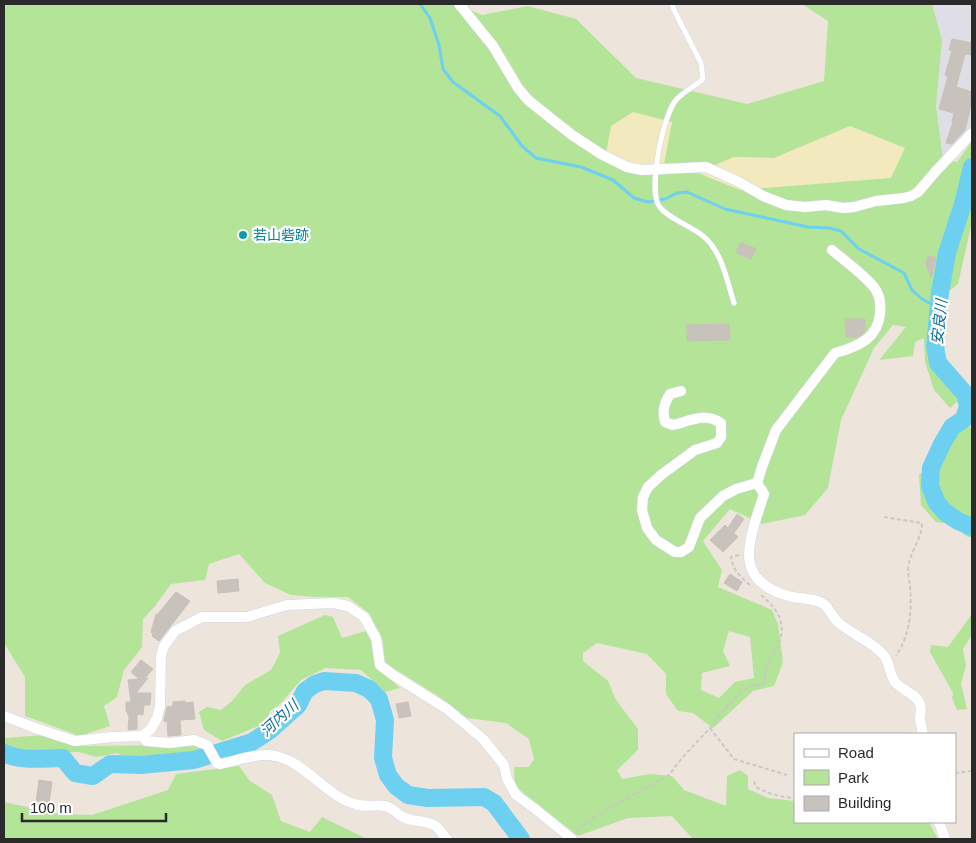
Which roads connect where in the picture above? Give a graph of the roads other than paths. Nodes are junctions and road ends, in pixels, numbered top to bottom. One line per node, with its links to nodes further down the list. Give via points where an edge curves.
1 (459, 4): 4 (street, via 493,46 528,100 601,154 627,167)
2 (672, 4): 4 (lane, via 701,63 703,79 675,100 662,133)
3 (972, 133): 4 (street, via 918,192 854,207 786,205 706,167)
4 (656, 170): 6 (lane, via 655,195 659,207 702,235 716,249)
5 (832, 250): 8 (street, via 874,287 880,301 880,318 868,338 835,353 776,430)
6 (734, 304)
7 (681, 391): 8 (street, via 670,394 666,401 662,413 665,422 673,425 712,417 721,423 721,437 718,443 695,450 648,487 642,510 647,528 656,540 675,552 681,552 688,547 700,518 723,496)
8 (758, 483): 10 (street, via 764,494 748,553 750,567 763,584 778,593 812,599 825,605 840,624 884,656 894,680 915,696 921,706)
9 (4, 716): 11 (street, via 75,741)
10 (923, 733)
11 (142, 736): 13 (street, via 157,718 161,656 175,631 202,617 247,617 287,605 334,603 348,606 364,616 376,638 380,665 447,709 484,739 504,765 516,795); 14 (street, via 146,741 170,743 194,740 207,746 220,764 270,755 285,760 296,764 354,804 388,806 402,818 436,826)
12 (939, 823): 15 (street)
13 (571, 838)
14 (447, 839)
15 (945, 839)

